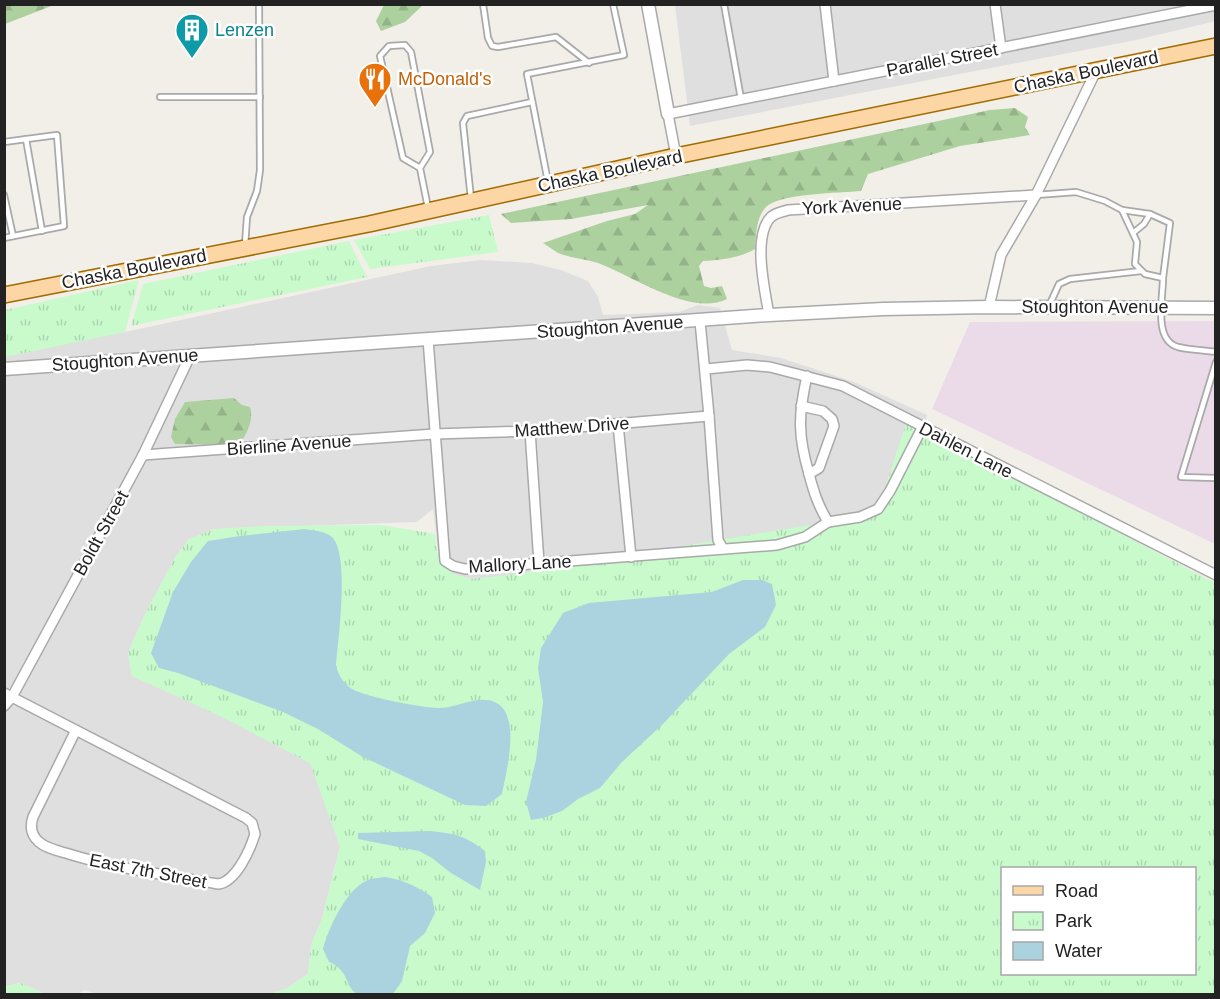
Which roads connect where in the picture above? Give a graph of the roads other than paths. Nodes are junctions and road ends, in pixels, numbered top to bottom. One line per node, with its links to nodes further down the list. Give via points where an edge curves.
1 (259, 4): 15 (lane)
2 (483, 4): 11 (lane, via 492,46 556,37)
3 (613, 4): 11 (lane, via 624,55)
4 (648, 4): 18 (street)
5 (724, 4): 16 (lane)
6 (825, 4): 13 (street)
7 (995, 4): 10 (street)
8 (1215, 5): 10 (street, Parallel Street)
9 (1215, 46): 12 (main road, Chaska Boulevard)
10 (1001, 48): 13 (street, Parallel Street)
11 (589, 63): 17 (lane, via 527,74)
12 (1096, 70): 21 (main road, Chaska Boulevard); 25 (street)
13 (834, 81): 16 (street, Parallel Street)
14 (160, 97): 15 (lane)
15 (261, 97): 34 (lane, via 261,170 248,217)
16 (741, 99): 18 (street, Parallel Street)
17 (531, 102): 23 (lane); 26 (lane, via 467,116 463,123)
18 (668, 114): 21 (street)
19 (26, 139): 20 (lane); 30 (lane); 30 (lane, via 57,135 64,226)
20 (4, 142)
21 (676, 156): 23 (main road, Chaska Boulevard)
22 (420, 168): 22 (lane, via 430,152 411,52 405,45 389,46 381,57 402,158); 28 (lane)
23 (549, 184): 26 (main road, Chaska Boulevard)
24 (4, 195): 32 (lane)
25 (1036, 195): 27 (lane, via 1076,192); 38 (street, via 1001,255); 42 (street, York Avenue, via 788,210 772,215 765,225 762,252)
26 (471, 201): 28 (main road, Chaska Boulevard)
27 (1122, 210): 29 (lane); 31 (lane)
28 (428, 211): 34 (main road, Chaska Boulevard)
29 (1150, 214): 31 (lane); 36 (lane, via 1170,223)
30 (42, 231): 32 (lane)
31 (1132, 233): 35 (lane, via 1137,242 1135,264)
32 (13, 236): 33 (lane)
33 (4, 238)
34 (245, 248): 37 (main road, Chaska Boulevard)
35 (1141, 271): 36 (lane); 39 (lane, via 1070,279 1059,284)
36 (1163, 278): 40 (lane)
37 (4, 295)
38 (989, 307): 39 (street, Stoughton Avenue); 42 (street, Stoughton Avenue)
39 (1049, 307): 40 (street, Stoughton Avenue)
40 (1161, 307): 41 (street, Stoughton Avenue); 45 (lane, via 1164,336 1175,346)
41 (1215, 308)
42 (770, 315): 43 (street, Stoughton Avenue)
43 (700, 321): 44 (street, Stoughton Avenue); 49 (street)
44 (428, 339): 46 (street, Stoughton Avenue); 57 (street)
45 (1215, 352)
46 (190, 356): 48 (street, Stoughton Avenue); 58 (street, Boldt Street)
47 (1215, 362): 51 (lane)
48 (4, 369)
49 (706, 369): 50 (street, Dahlen Lane, via 747,365); 53 (street)
50 (807, 376): 52 (street); 55 (street, Dahlen Lane, via 843,386)
51 (1213, 379): 60 (lane, via 1181,477)
52 (801, 406): 59 (street, via 802,449); 59 (street, via 823,411 834,426 819,468)
53 (709, 416): 54 (street, Matthew Drive); 62 (street, via 718,540)
54 (618, 424): 56 (street, Matthew Drive); 63 (street)
55 (922, 428): 61 (street, via 878,509 860,517); 65 (street, Dahlen Lane)
56 (530, 431): 57 (street, Matthew Drive); 64 (street)
57 (434, 434): 58 (street, Bierline Avenue); 64 (street, Mallory Lane, via 446,561 465,568)
58 (143, 455): 66 (street, Boldt Street)
59 (809, 474): 61 (street, via 817,504)
60 (1215, 478)
61 (828, 522): 62 (street, Mallory Lane, via 805,537 777,545)
62 (723, 549): 63 (street, Mallory Lane)
63 (631, 557): 64 (street, Mallory Lane)
64 (539, 563)
65 (1215, 575)
66 (8, 695): 67 (street, Boldt Street); 68 (street, East 7th Street)
67 (4, 706)
68 (76, 730): 68 (street, East 7th Street, via 33,817 31,830 39,842 105,864 218,884 234,876 255,834 252,823)

